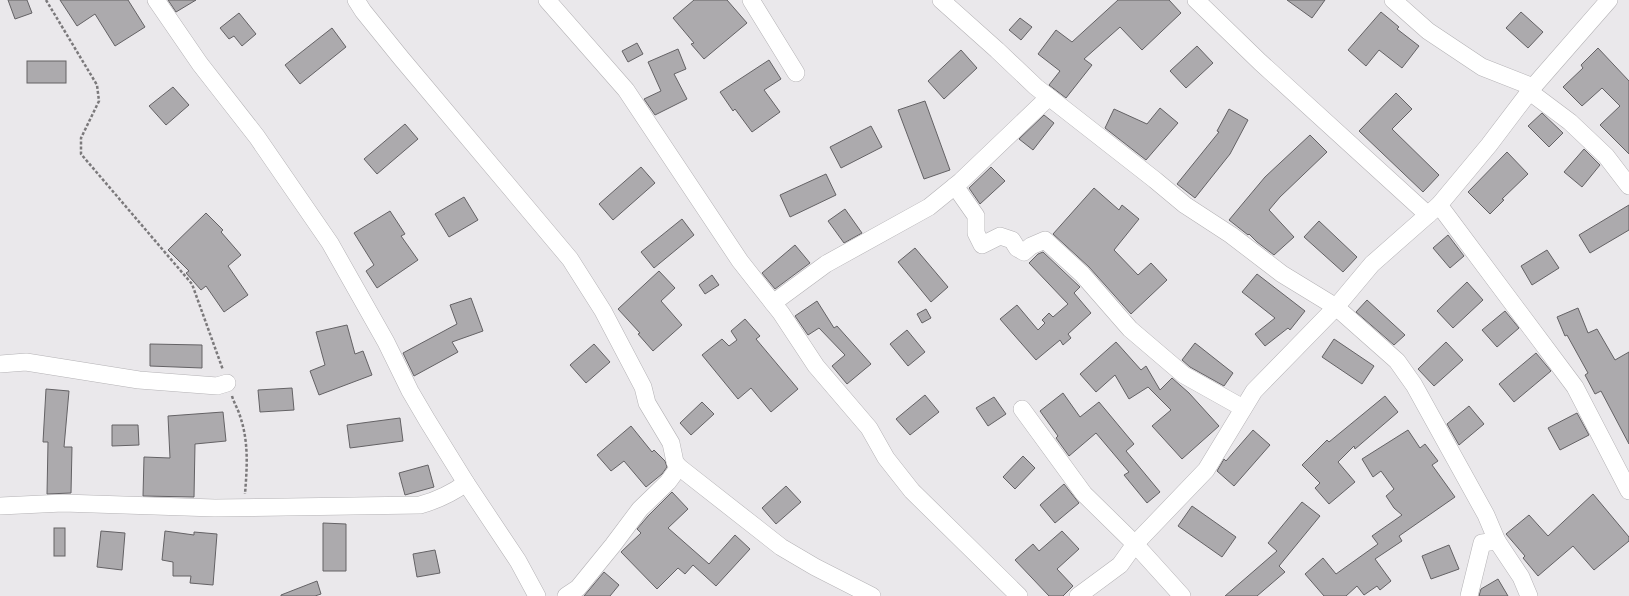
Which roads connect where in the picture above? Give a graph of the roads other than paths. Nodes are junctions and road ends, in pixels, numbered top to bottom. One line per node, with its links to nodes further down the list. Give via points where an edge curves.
1 (156, 0): 22 (street, via 200,64 257,137 330,243 386,342 410,391)
2 (356, 0): 21 (street, via 401,58 570,259 603,311 640,380 651,411 671,443 675,462)
3 (547, 0): 15 (street, via 626,90 740,261)
4 (751, 0): 9 (street)
5 (941, 0): 11 (street)
6 (1196, 0): 14 (street, via 1260,62)
7 (1393, 0): 10 (street, via 1428,31 1482,67)
8 (1609, 0): 10 (street)
9 (796, 73)
10 (1532, 90): 13 (street, via 1606,156); 14 (street)
11 (1048, 97): 12 (street); 16 (street, via 1185,206 1231,235 1282,274)
12 (955, 186): 15 (street, via 929,207 826,264); 20 (street, via 976,216 976,233 982,245 1000,236 1012,240 1017,248 1024,252 1045,240 1082,274 1136,334 1184,375)
13 (1629, 186)
14 (1434, 210): 16 (street, via 1372,264); 23 (street, via 1575,387)
15 (773, 303): 30 (street, via 816,366 869,428 886,458 912,491)
16 (1336, 307): 20 (street, via 1254,392); 25 (street, via 1397,361 1414,385 1486,515)
17 (0, 364): 18 (street, via 26,362 139,380 217,386)
18 (227, 383)
19 (1022, 408): 26 (street, via 1084,494)
20 (1243, 408): 26 (street, via 1206,470)
21 (679, 467): 28 (street, via 668,482 640,509 578,588); 29 (street, via 781,547)
22 (466, 483): 24 (street, via 441,499 420,505 215,508 63,503); 27 (street, via 518,561)
23 (1629, 491)
24 (0, 506)
25 (1497, 541): 33 (street, via 1482,543); 34 (street, via 1521,577)
26 (1135, 544): 31 (street, via 1120,565); 32 (street)
27 (537, 596)
28 (566, 596)
29 (872, 596)
30 (1019, 596)
31 (1078, 596)
32 (1182, 596)
33 (1469, 596)
34 (1529, 596)

